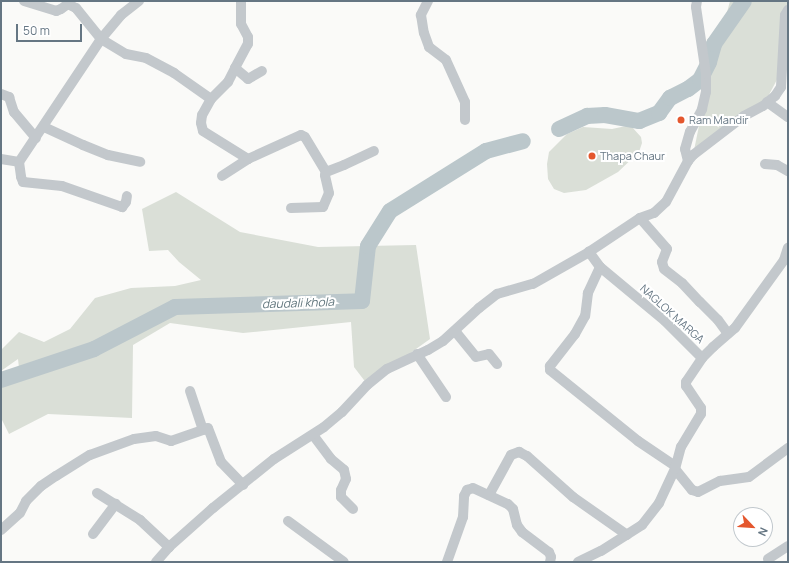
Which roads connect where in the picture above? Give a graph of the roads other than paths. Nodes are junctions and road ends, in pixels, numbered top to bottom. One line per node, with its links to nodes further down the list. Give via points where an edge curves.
1 (24, 1): 6 (street, via 56,10)
2 (139, 1): 8 (street, via 121,15)
3 (241, 1): 9 (street, via 242,24 248,37 248,44)
4 (428, 1): 16 (street, via 421,15 424,33 429,47 446,60 465,102)
5 (697, 1): 22 (street, via 706,92 702,109 690,132 686,149)
6 (68, 2): 8 (street)
7 (788, 10): 11 (street, via 785,15)
8 (101, 39): 13 (street, via 126,54 146,58 174,73); 17 (street)
9 (235, 68): 10 (street, via 248,79); 13 (street, via 228,82)
10 (262, 70)
11 (785, 73): 14 (street, via 781,87)
12 (1, 94): 18 (street, via 9,97 14,112)
13 (211, 99): 21 (street, via 202,115 203,130)
14 (767, 102): 15 (street); 22 (street, via 744,116)
15 (788, 117)
16 (464, 120)
17 (44, 126): 18 (street); 24 (street, via 108,155)
18 (36, 138): 23 (street)
19 (374, 151): 27 (street)
20 (1, 159): 23 (street)
21 (248, 159): 27 (street, via 301,135 305,137); 28 (street)
22 (688, 161): 31 (street, via 666,202 654,212)
23 (19, 162): 29 (street, via 24,182 62,186 122,207)
24 (140, 162)
25 (765, 164): 26 (street, via 777,165)
26 (788, 171)
27 (326, 172): 30 (street, via 329,193 323,207)
28 (222, 176)
29 (127, 196)
30 (291, 208)
31 (640, 218): 33 (street); 36 (street, via 667,248 662,262 664,269 682,283)
32 (788, 248): 36 (street, via 784,260 760,296)
33 (590, 252): 34 (street, NAGLOK MARGA); 35 (street, via 533,284 497,294)
34 (600, 267): 38 (street, NAGLOK MARGA, via 665,321); 45 (street, via 588,293 585,316 576,334 550,366 550,370)
35 (454, 331): 37 (street, via 428,350); 39 (street, via 476,357 489,354)
36 (728, 334): 38 (street)
37 (417, 354): 41 (street); 43 (street, via 387,369 366,385 334,419)
38 (702, 358): 45 (street, NAGLOK MARGA, via 686,382 701,408 701,414 681,447)
39 (497, 364)
40 (190, 392): 42 (street)
41 (446, 397)
42 (203, 430): 46 (street, via 208,428 221,462); 52 (street, via 171,441 156,436 134,439 90,455 41,486 26,500 20,513)
43 (313, 435): 46 (street, via 274,459); 50 (street, via 344,470 346,479 341,497)
44 (788, 448): 45 (street, via 749,477 720,480 698,492 692,490)
45 (675, 468): 54 (street, NAGLOK MARGA, via 659,503 642,525)
46 (243, 485): 56 (street)
47 (97, 493): 49 (street)
48 (489, 495): 54 (street, via 511,455 519,452 527,456 573,497); 63 (street, via 473,488 467,490 464,496 463,517); 64 (street, via 513,509 517,525 522,532 549,552)
49 (116, 504): 53 (street); 56 (street, via 140,520)
50 (353, 509)
51 (288, 521): 57 (street)
52 (1, 530)
53 (93, 534)
54 (627, 535): 59 (street, NAGLOK MARGA)
55 (788, 546): 58 (street)
56 (169, 547): 60 (street)
57 (332, 553): 61 (street); 62 (street)
58 (768, 559)
59 (591, 560): 65 (street, NAGLOK MARGA)
60 (156, 562)
61 (325, 562)
62 (344, 562)
63 (447, 562)
64 (550, 562)
65 (578, 562)

